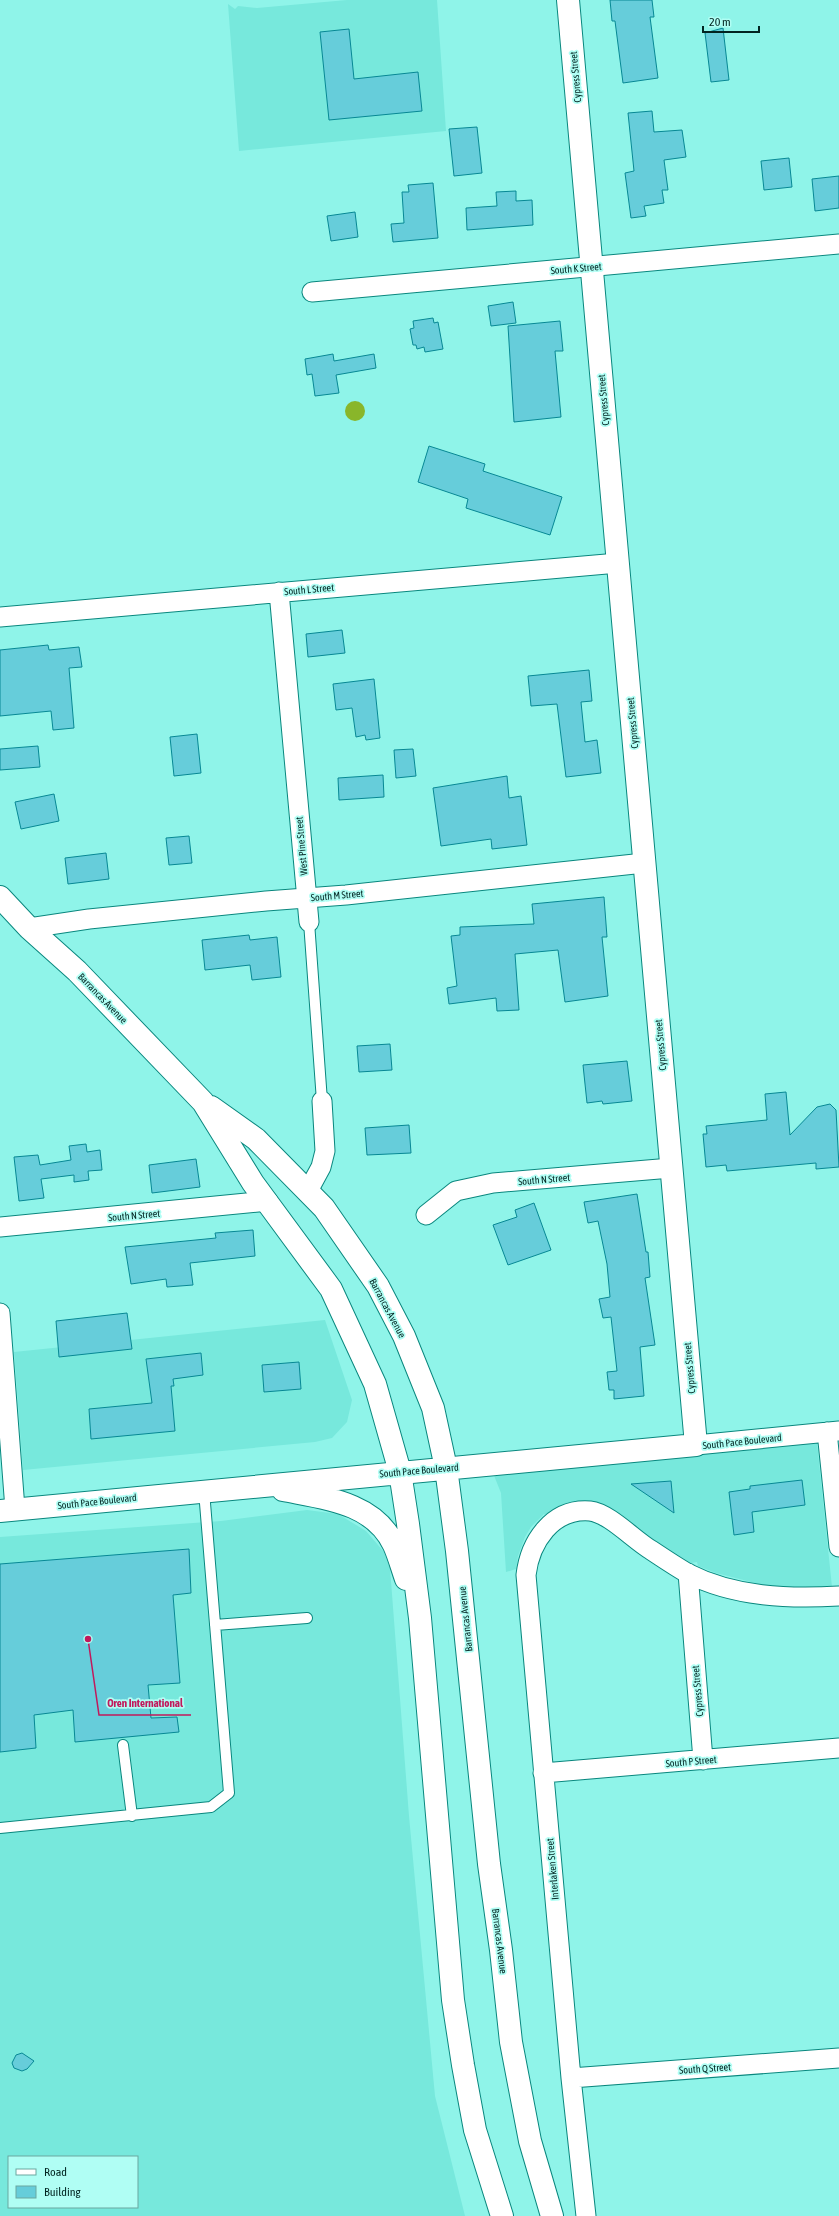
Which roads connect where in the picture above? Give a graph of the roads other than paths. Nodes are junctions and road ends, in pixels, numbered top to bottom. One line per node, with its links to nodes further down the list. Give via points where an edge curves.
1 (568, 0): 3 (main road, Cypress Street)
2 (839, 244): 3 (street, South K Street)
3 (591, 266): 4 (street, South K Street); 5 (main road, Cypress Street)
4 (312, 292)
5 (618, 563): 6 (street, South L Street); 8 (main road, Cypress Street)
6 (279, 592): 7 (street, South L Street); 10 (street, West Pine Street)
7 (0, 617)
8 (644, 863): 10 (street, South M Street); 15 (main road, Cypress Street)
9 (0, 897): 12 (main road, Barrancas Avenue)
10 (306, 898): 11 (street, West Pine Street); 12 (street, South M Street, via 89,919)
11 (309, 922): 13 (lane, West Pine Street)
12 (29, 928): 14 (main road, Barrancas Avenue, via 77,971)
13 (322, 1101): 16 (street, via 325,1151 321,1167)
14 (203, 1102): 16 (main road, Barrancas Avenue, via 256,1138); 17 (main road, Barrancas Avenue, via 253,1183)
15 (671, 1168): 18 (street, South N Street, via 493,1183 456,1191); 22 (main road, Cypress Street)
16 (308, 1191): 23 (main road, Barrancas Avenue, via 324,1208 378,1286 404,1336 433,1408)
17 (268, 1201): 19 (street, South N Street); 24 (main road, Barrancas Avenue, via 330,1289 353,1332 375,1384)
18 (426, 1215)
19 (0, 1227)
20 (0, 1313): 27 (street)
21 (833, 1432): 22 (street, South Pace Boulevard); 28 (street)
22 (696, 1445): 23 (main road, South Pace Boulevard)
23 (446, 1468): 24 (main road, South Pace Boulevard); 43 (main road, Barrancas Avenue, via 511,2042 530,2141)
24 (400, 1472): 25 (main road, South Pace Boulevard); 32 (main road, Barrancas Avenue)
25 (263, 1485): 26 (main road, South Pace Boulevard); 32 (main road, via 340,1502 364,1512 384,1530 394,1544)
26 (204, 1491): 27 (main road, South Pace Boulevard); 33 (lane)
27 (8, 1510)
28 (839, 1547)
29 (688, 1573): 30 (street, via 711,1582 765,1596); 36 (street, Cypress Street); 37 (street, Interlaken Street, via 634,1539 603,1515 581,1512 567,1515 546,1527 533,1546 526,1575)
30 (839, 1596)
31 (307, 1618): 33 (lane)
32 (420, 1618): 42 (main road, Barrancas Avenue, via 453,2000 475,2130)
33 (215, 1625): 38 (lane, via 229,1793 211,1807)
34 (123, 1745): 38 (lane)
35 (839, 1748): 36 (street, South P Street)
36 (703, 1760): 37 (street, South P Street)
37 (543, 1773): 41 (street, Interlaken Street)
38 (132, 1816): 39 (lane)
39 (0, 1828)
40 (839, 2058): 41 (street, South Q Street)
41 (571, 2078): 44 (street, Interlaken Street)
42 (502, 2216)
43 (552, 2216)
44 (586, 2216)

